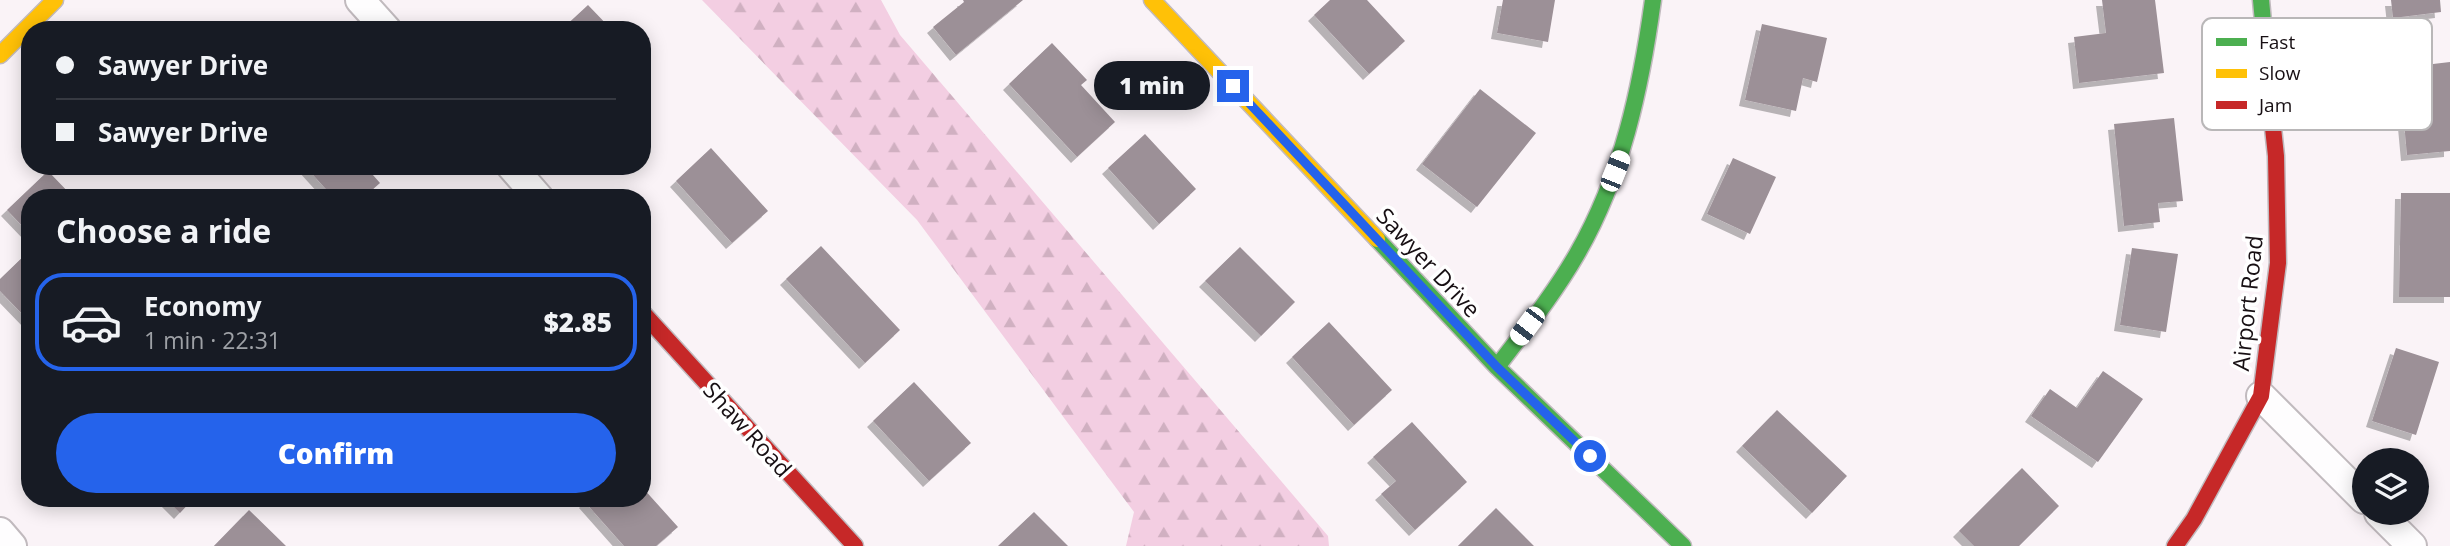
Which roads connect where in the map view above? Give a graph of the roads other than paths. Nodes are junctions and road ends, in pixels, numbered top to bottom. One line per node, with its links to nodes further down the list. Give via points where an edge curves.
1 (55, 0): 7 (street)
2 (360, 0): 8 (street)
3 (1152, 0): 15 (street, Sawyer Drive)
4 (1653, 0): 15 (street, via 1647,54 1623,150 1598,212 1558,284)
5 (2261, 0): 6 (street, Airport Road)
6 (2263, 18)
7 (34, 21)
8 (379, 21)
9 (21, 34): 10 (street)
10 (0, 55)
11 (2274, 130): 16 (street, Airport Road, via 2278,263)
12 (519, 175): 13 (street)
13 (531, 189)
14 (651, 322): 21 (street, Shaw Road)
15 (1497, 367): 22 (street, Sawyer Drive)
16 (2260, 396): 17 (street); 23 (street, Airport Road)
17 (2352, 487)
18 (2391, 525): 24 (street)
19 (0, 532): 20 (street)
20 (12, 546)
21 (855, 546)
22 (1683, 546)
23 (2175, 546)
24 (2412, 546)

